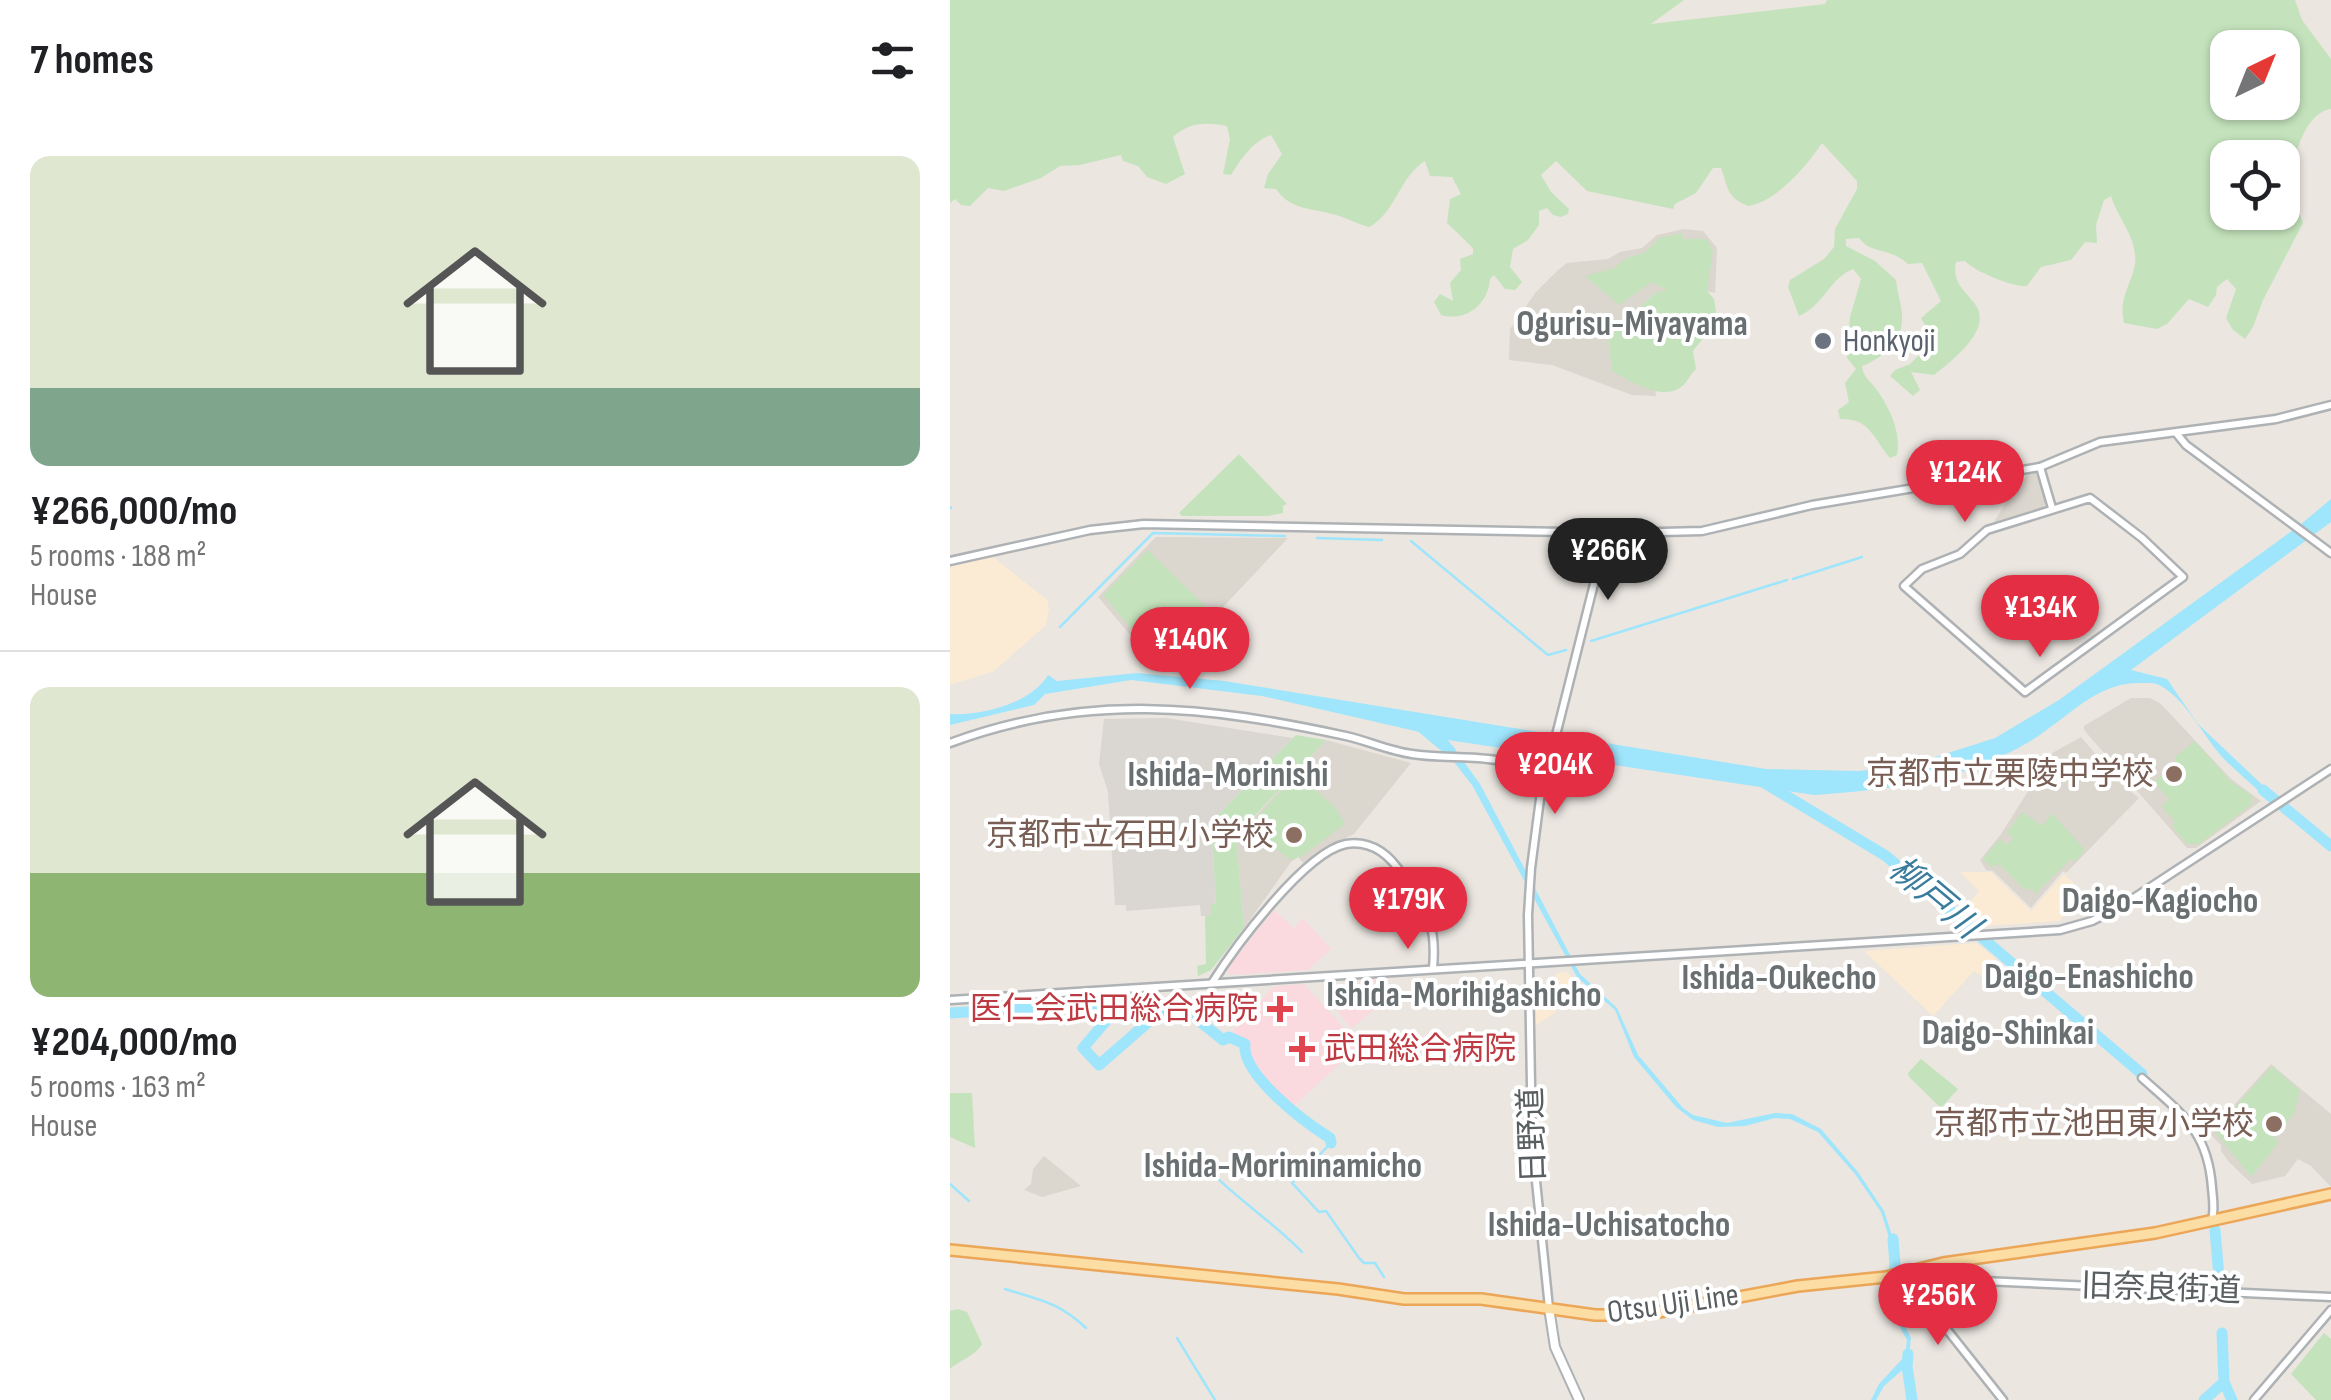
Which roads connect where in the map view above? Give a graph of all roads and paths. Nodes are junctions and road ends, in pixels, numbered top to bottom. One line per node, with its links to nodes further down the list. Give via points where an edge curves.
1 (2331, 405): 2 (street)
2 (2176, 434): 3 (street, via 2100,442); 6 (street)
3 (2040, 468): 4 (street); 5 (street, via 1812,505 1712,529)
4 (2052, 508): 4 (street, via 1988,530 1904,586 2026,692 2183,577 2095,500)
5 (1608, 532): 7 (street, via 1144,524); 9 (street, 日野道)
6 (2330, 549)
7 (950, 561)
8 (950, 743): 9 (street, via 1057,714 1132,707 1205,712 1410,754)
9 (1549, 765): 11 (street, 日野道, via 1531,868)
10 (2331, 769): 11 (street, via 2124,905 2060,930)
11 (1529, 961): 12 (street); 24 (street, 日野道, via 1534,1181)
12 (1434, 968): 13 (street); 13 (street, via 1431,918 1392,859 1356,844 1333,849 1303,871)
13 (1212, 983): 14 (street)
14 (950, 1000)
15 (2142, 1078): 17 (street, via 2201,1139 2210,1165)
16 (2331, 1194): 17 (main road, Otsu Uji Line)
17 (2212, 1222): 19 (main road, Otsu Uji Line)
18 (950, 1250): 24 (main road, Otsu Uji Line)
19 (1943, 1263): 20 (main road, Otsu Uji Line); 21 (street)
20 (1896, 1274): 22 (street); 24 (main road, Otsu Uji Line, via 1659,1312 1595,1315)
21 (1949, 1278): 22 (street, via 1926,1282); 23 (street, 旧奈良街道)
22 (1920, 1296): 27 (street)
23 (2331, 1297)
24 (1548, 1308): 26 (main road)
25 (2331, 1310): 28 (street)
26 (1579, 1400)
27 (2003, 1400)
28 (2254, 1400)

